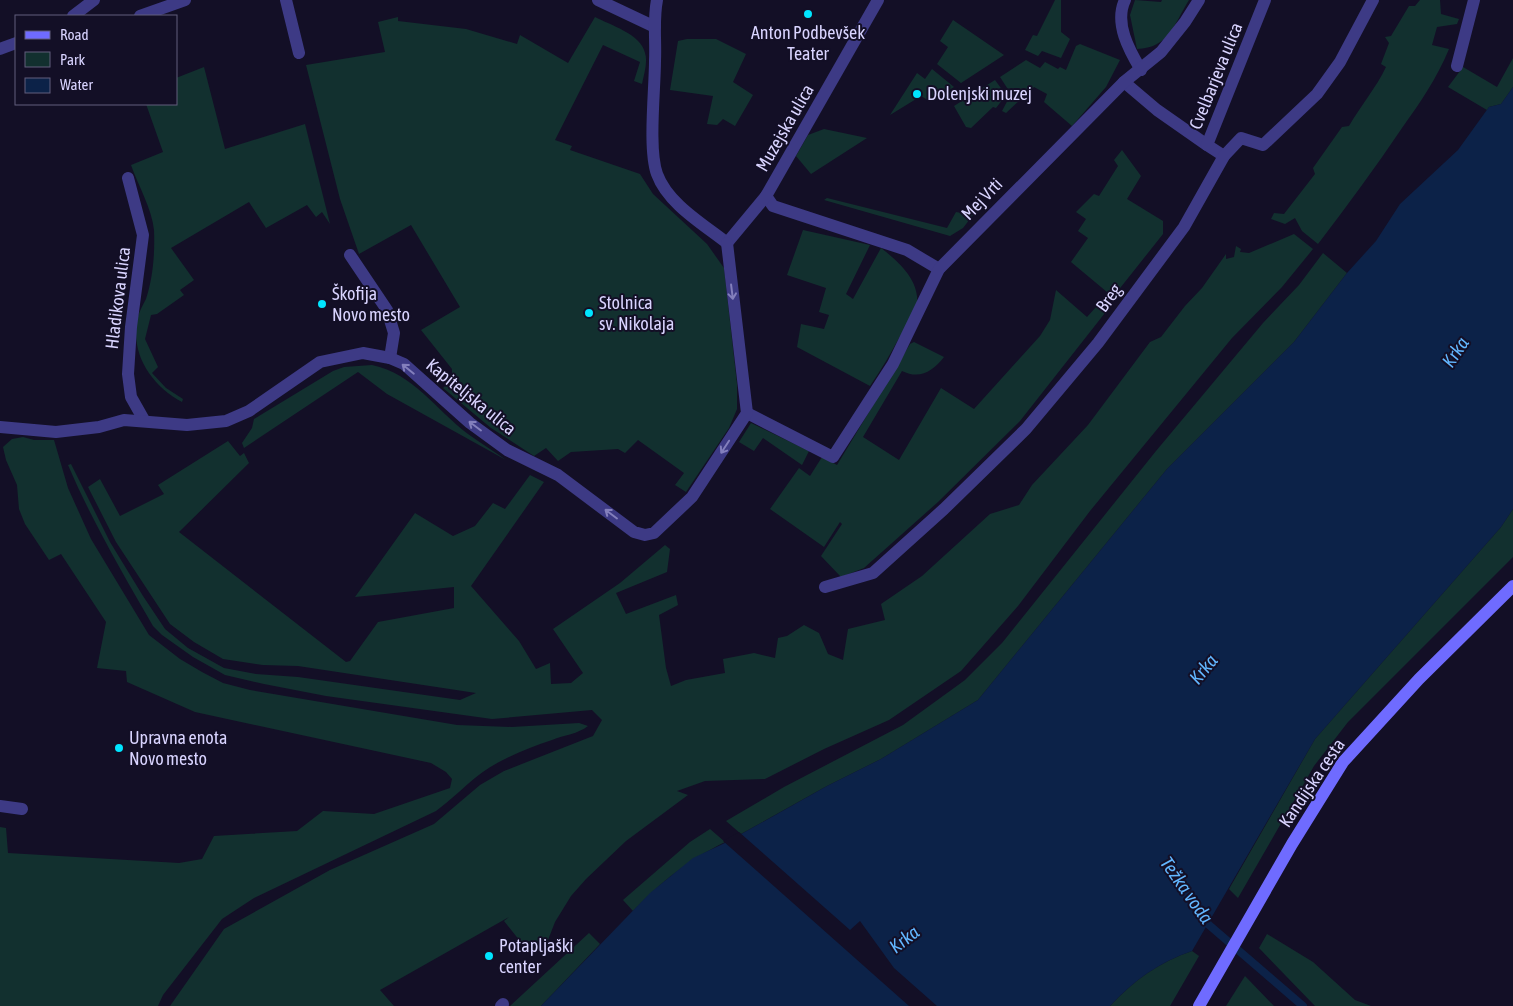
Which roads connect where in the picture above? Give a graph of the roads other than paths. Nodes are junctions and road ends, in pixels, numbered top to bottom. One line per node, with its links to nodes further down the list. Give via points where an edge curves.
1 (94, 0): 12 (street)
2 (184, 0): 13 (street)
3 (286, 0): 17 (street)
4 (598, 0): 14 (street)
5 (657, 0): 14 (street)
6 (878, 0): 24 (street, Muzejska ulica)
7 (1125, 0): 19 (street, via 1121,20 1131,53)
8 (1199, 0): 19 (street, Mej Vrti, via 1162,52)
9 (1265, 0): 21 (street, Cvelbarjeva ulica)
10 (1373, 0): 22 (street, Breg, via 1340,62 1317,94 1263,145 1241,138)
11 (1474, 0): 18 (street)
12 (74, 15)
13 (143, 15)
14 (655, 27): 25 (street, via 654,152 657,174 685,211)
15 (15, 43): 16 (street)
16 (0, 49)
17 (299, 53)
18 (1457, 66)
19 (1141, 70): 20 (street, Mej Vrti)
20 (1124, 82): 21 (street); 27 (street, Mej Vrti)
21 (1207, 145): 22 (street, Cvelbarjeva ulica)
22 (1224, 156): 33 (street, Breg, via 1184,227 1098,343 1026,429 873,573)
23 (128, 178): 30 (street, Hladikova ulica, via 143,235 130,327 128,374 131,397)
24 (766, 196): 25 (street, Muzejska ulica); 27 (street, Muzejska ulica, via 773,206 908,250)
25 (727, 243): 29 (street, one-way to 29)
26 (350, 256): 28 (street, via 387,310 394,333)
27 (939, 269): 29 (street, Mej Vrti, via 893,364 833,457)
28 (390, 358): 29 (street, Kapiteljska ulica, one-way to 28, via 692,497 661,529 645,535 634,532 558,475 507,450 470,423 404,364); 30 (street, Kapiteljska ulica, via 363,353 320,362 249,411 226,421 187,424)
29 (746, 413)
30 (144, 420): 31 (street, Kapiteljska ulica, via 124,420 99,427 56,432)
31 (0, 427)
32 (1513, 586): 36 (main road, Kandijska cesta, via 1343,762)
33 (825, 587)
34 (0, 806): 35 (street)
35 (22, 809)
36 (1201, 1002)

